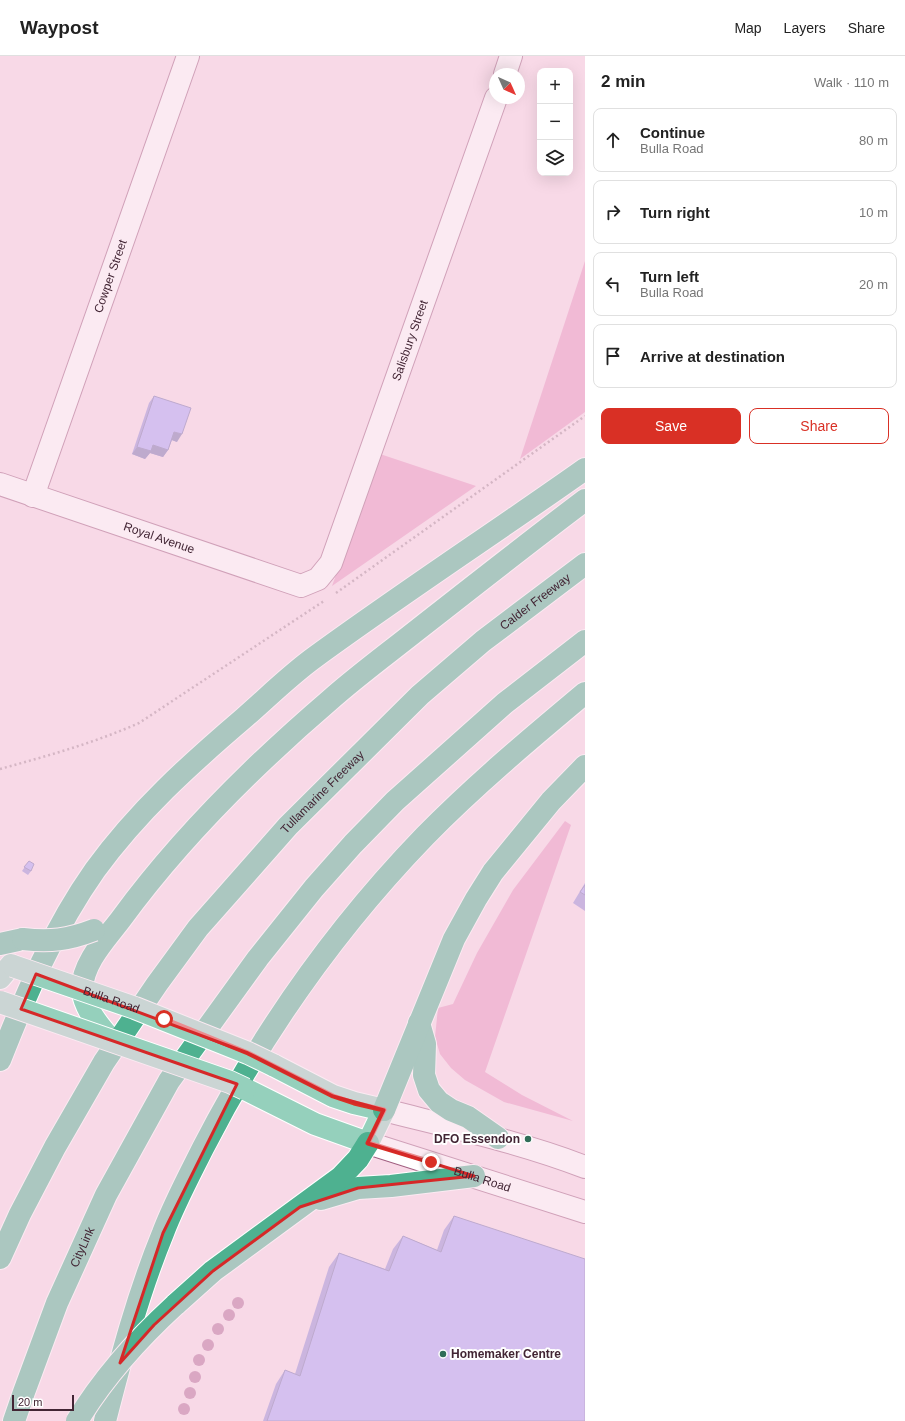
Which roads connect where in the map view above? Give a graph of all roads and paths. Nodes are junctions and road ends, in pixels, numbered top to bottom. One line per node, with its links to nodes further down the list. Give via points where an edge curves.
1 (188, 56): 8 (street, Cowper Street)
2 (511, 56): 3 (street)
3 (507, 68)
4 (494, 104): 12 (street, Salisbury Street, via 331,563)
5 (585, 416): 17 (path, via 316,606 139,723 108,736)
6 (585, 469): 25 (highway, via 314,658 192,762 154,799 130,825 94,872 56,934 43,958)
7 (0, 484): 8 (street, Royal Avenue)
8 (33, 496): 12 (street, Royal Avenue, via 301,586)
9 (585, 500): 18 (highway, via 303,723 191,833)
10 (585, 559): 13 (highway, Calder Freeway)
11 (585, 564): 13 (highway, Tullamarine Freeway)
12 (318, 580)
13 (483, 641): 33 (highway, Tullamarine Freeway, via 420,695 288,826 198,928 126,1027 104,1062 55,1147)
14 (585, 641): 34 (highway, CityLink, via 506,703 395,801 314,888 258,958 169,1082 106,1195 51,1318)
15 (579, 699): 36 (highway, via 501,765 396,868 350,922 266,1038 226,1102 163,1233 125,1345)
16 (585, 766): 23 (highway, via 493,872 454,939)
17 (0, 768)
18 (130, 907): 19 (highway, bridge, via 94,930 62,940 23,939); 21 (highway, via 94,956)
19 (0, 944)
20 (6, 967): 21 (main road, Bulla Road, bridge)
21 (83, 984): 24 (main road, via 85,1001); 26 (main road, Bulla Road, bridge, via 234,1047 333,1096)
22 (0, 1002): 24 (main road, Bulla Road, bridge)
23 (419, 1023): 26 (highway); 27 (highway, via 425,1044 424,1075 429,1090 439,1102 468,1117)
24 (112, 1041): 28 (main road, Bulla Road, bridge, via 230,1082 315,1124)
25 (0, 1060)
26 (384, 1110): 27 (street, Bulla Road); 28 (main road)
27 (498, 1138): 29 (street, Bulla Road)
28 (368, 1143): 30 (street, Bulla Road); 31 (highway, via 346,1172)
29 (585, 1167)
30 (474, 1176): 31 (highway, via 358,1188); 32 (street, Bulla Road)
31 (300, 1207): 35 (highway, bridge, via 213,1271 175,1305 136,1343)
32 (585, 1212)
33 (0, 1258)
34 (14, 1421)
35 (77, 1421)
36 (105, 1421)

